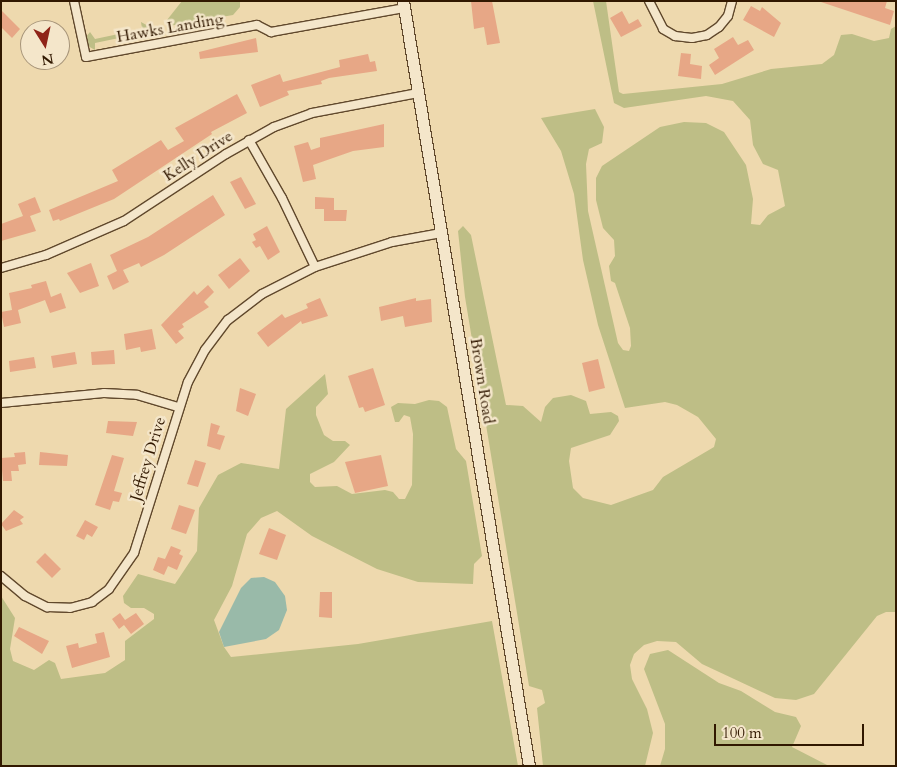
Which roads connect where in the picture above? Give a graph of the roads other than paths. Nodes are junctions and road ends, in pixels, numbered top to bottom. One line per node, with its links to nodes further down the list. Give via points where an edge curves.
1 (74, 1): 4 (street, Hawks Landing, via 86,57 257,25 271,32)
2 (649, 1): 3 (street, via 663,28 675,36 692,38 719,27 728,16)
3 (732, 1)
4 (403, 4): 5 (street, Brown Road)
5 (418, 94): 6 (street, Kelly Drive, via 312,113); 7 (street, Brown Road)
6 (249, 140): 8 (street, via 282,198); 9 (street, Kelly Drive, via 124,221 46,255)
7 (442, 233): 8 (street, Jeffrey Drive, via 392,242); 13 (street, Brown Road)
8 (315, 267): 11 (street, Jeffrey Drive, via 262,294 228,320 205,350)
9 (1, 268)
10 (1, 403): 11 (street, via 104,393 137,395)
11 (178, 407): 12 (street, Jeffrey Drive, via 134,553 109,589 92,602 70,608 47,607 25,596)
12 (1, 576)
13 (529, 766)

